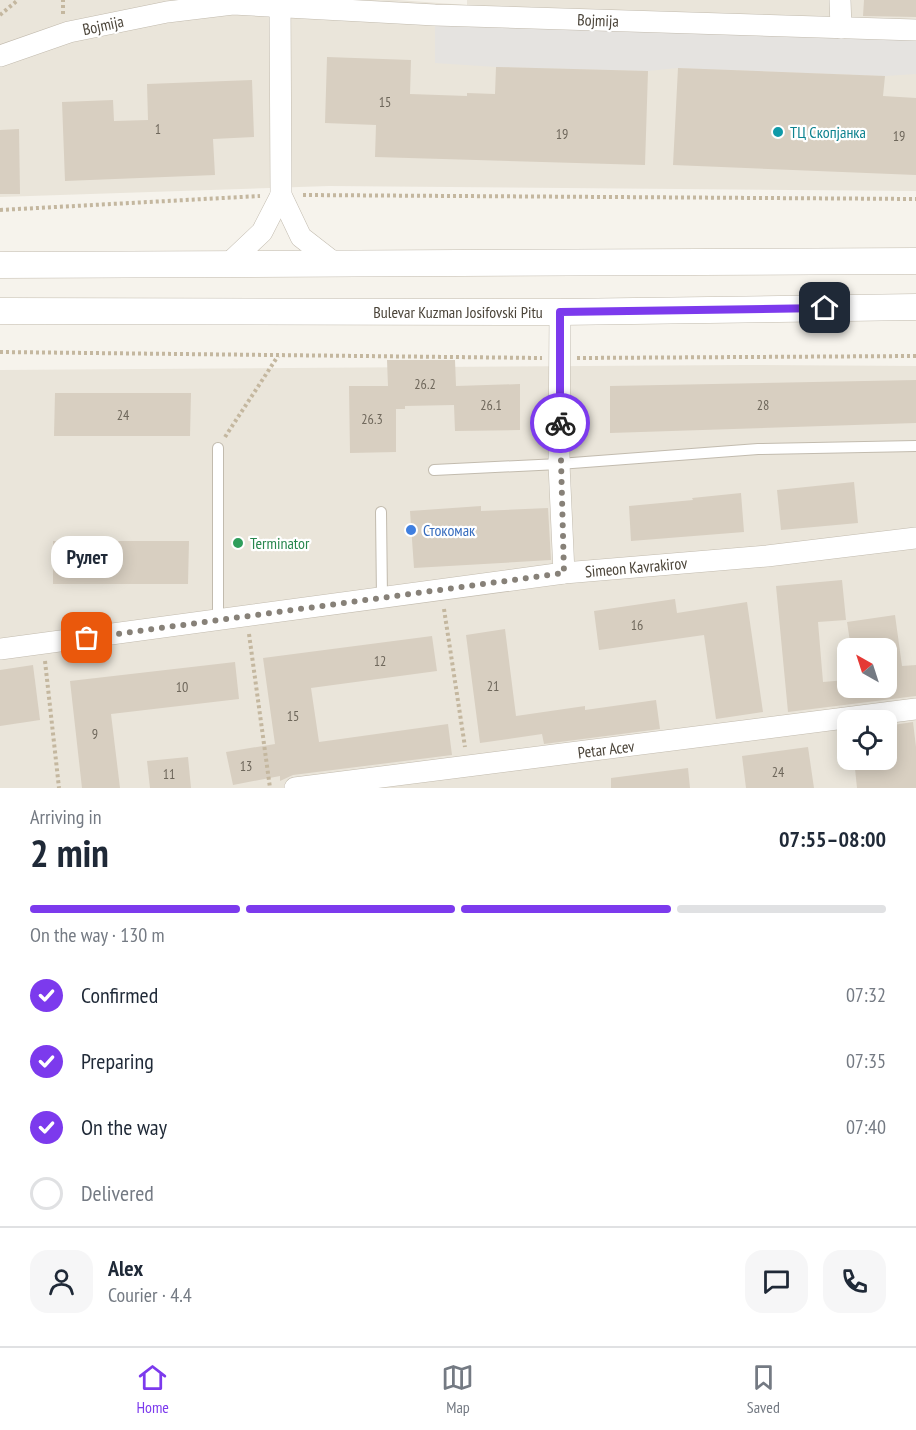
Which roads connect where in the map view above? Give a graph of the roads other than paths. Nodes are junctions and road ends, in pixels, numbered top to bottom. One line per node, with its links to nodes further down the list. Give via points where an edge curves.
1 (840, 0): 3 (street)
2 (280, 3): 3 (street, Bojmija, via 443,15); 5 (street, Bojmija, via 167,12 69,32); 6 (street)
3 (841, 27): 4 (street, Bojmija)
4 (916, 30)
5 (0, 56)
6 (281, 195): 9 (street, via 301,237); 10 (street, via 262,232)
7 (916, 261): 9 (street)
8 (0, 265): 10 (street)
9 (337, 265): 10 (street)
10 (226, 266)
11 (916, 307): 13 (street, Bulevar Kuzman Josifovski Pitu)
12 (0, 311): 13 (street, Bulevar Kuzman Josifovski Pitu)
13 (560, 312): 16 (street)
14 (916, 446): 16 (lane, via 758,449)
15 (218, 448): 22 (lane)
16 (560, 464): 17 (lane); 20 (street)
17 (434, 470)
18 (381, 512): 21 (lane)
19 (916, 538): 20 (street, Simeon Kavrakirov, via 767,556)
20 (564, 573): 21 (street, Simeon Kavrakirov)
21 (382, 598): 22 (street, Simeon Kavrakirov)
22 (218, 620): 23 (street, Simeon Kavrakirov)
23 (0, 650)
24 (916, 709): 25 (street, Petar Acev, via 468,765)
25 (401, 781): 26 (street, Petar Acev)
26 (296, 788)

